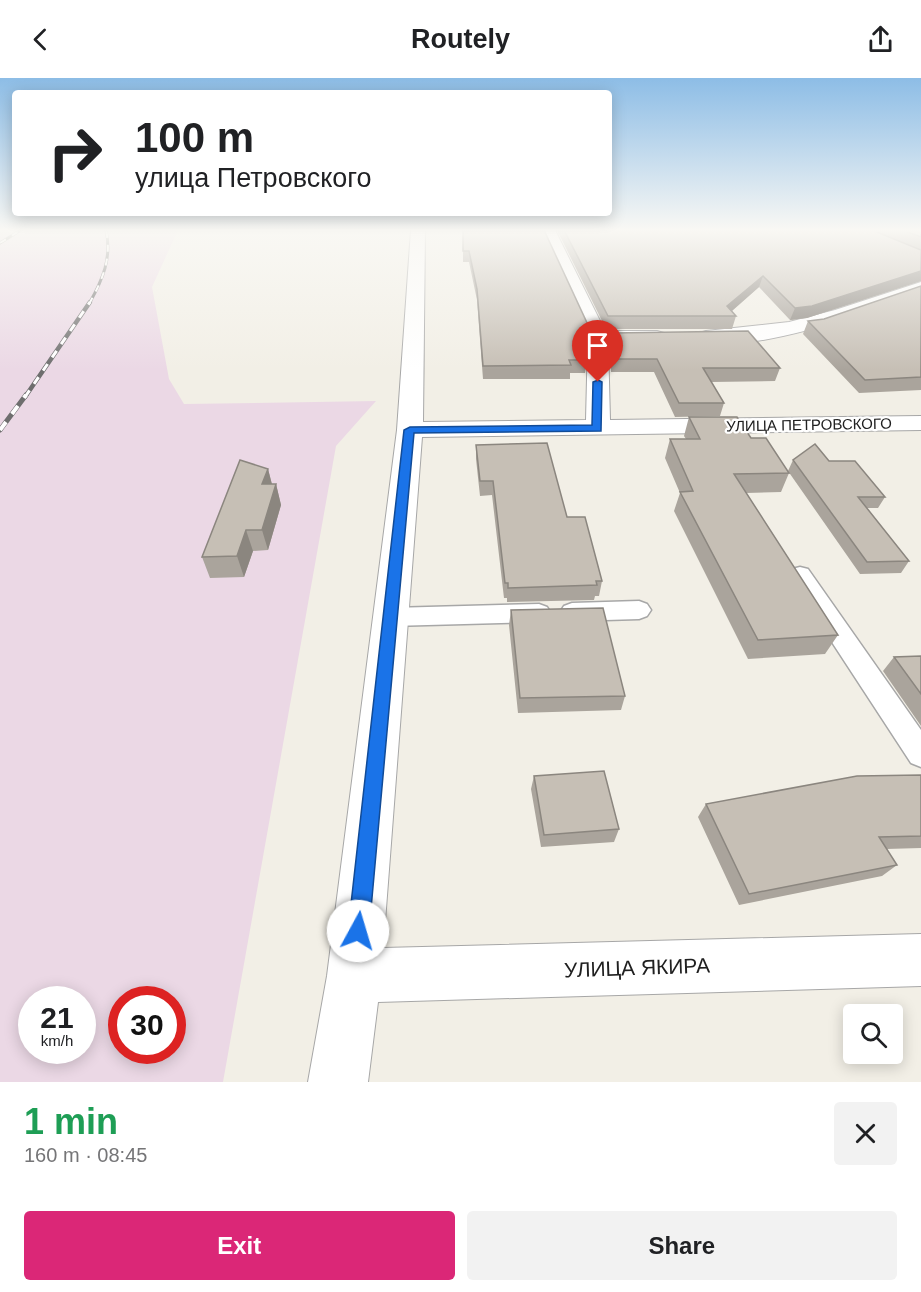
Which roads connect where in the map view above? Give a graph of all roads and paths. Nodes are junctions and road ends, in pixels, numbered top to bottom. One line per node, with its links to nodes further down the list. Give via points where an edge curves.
1 (416, 277): 7 (street)
2 (570, 277): 4 (street)
3 (921, 287): 4 (street, via 811,325 736,337)
4 (598, 337): 6 (street)
5 (921, 423): 6 (street, УЛИЦА ПЕТРОВСКОГО)
6 (598, 428): 7 (street, УЛИЦА ПЕТРОВСКОГО)
7 (410, 430): 10 (street)
8 (800, 575): 11 (lane)
9 (639, 610): 10 (lane)
10 (391, 617): 13 (street)
11 (921, 754)
12 (921, 960): 13 (street, УЛИЦА ЯКИРА)
13 (354, 976): 14 (street)
14 (338, 1082)

